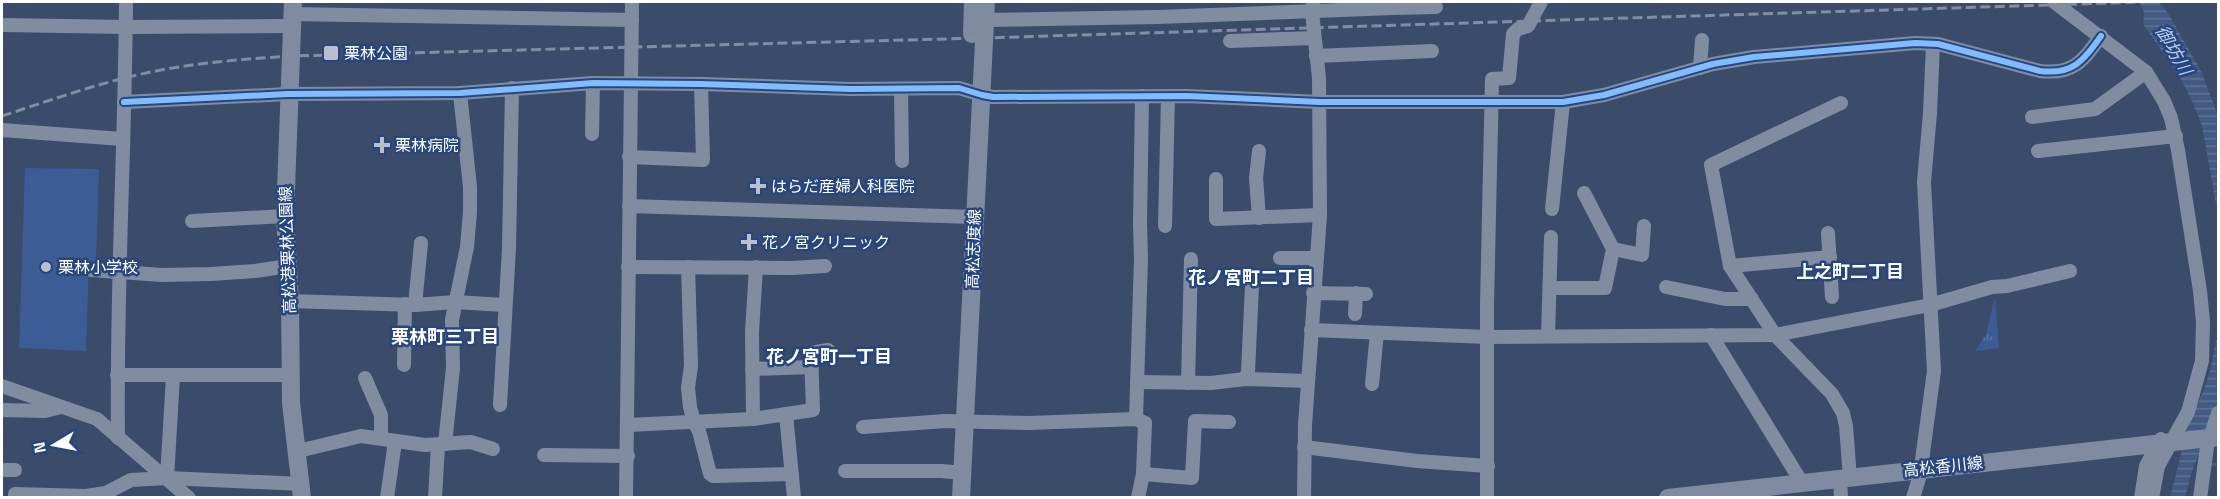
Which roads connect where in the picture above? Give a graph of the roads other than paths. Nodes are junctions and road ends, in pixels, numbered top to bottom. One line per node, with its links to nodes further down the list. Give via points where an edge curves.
1 (126, 2): 13 (street)
2 (632, 2): 11 (street)
3 (973, 2): 29 (main road, 高松志度線)
4 (1541, 2): 35 (street, via 1528,26 1512,34 1509,78 1492,79)
5 (2054, 2): 14 (street)
6 (1393, 5): 7 (street); 8 (street)
7 (1313, 7): 9 (street, via 1158,17); 15 (street)
8 (1436, 7)
9 (985, 11): 29 (main road, 高松志度線)
10 (292, 14): 11 (street); 13 (street); 30 (main road, 高松港栗林公園線)
11 (632, 20): 24 (street)
12 (2, 25): 13 (street)
13 (126, 27): 33 (street)
14 (2101, 36): 18 (street, via 2076,65 2057,73); 22 (street)
15 (1314, 38): 17 (street); 20 (street)
16 (1702, 40): 21 (street)
17 (1230, 41)
18 (1933, 44): 21 (street, via 1754,57); 85 (street, via 1924,182)
19 (1432, 51): 20 (street)
20 (1316, 56): 34 (street)
21 (1700, 68): 36 (street, via 1604,95)
22 (2146, 72): 38 (street, via 2095,109); 41 (street, via 2164,101)
23 (593, 83): 24 (street); 26 (street); 40 (street)
24 (632, 84): 25 (street); 45 (street)
25 (701, 84): 27 (street); 45 (street, via 704,160)
26 (512, 88): 28 (street); 84 (street)
27 (901, 88): 29 (street, via 959,88); 46 (street)
28 (460, 93): 30 (street); 82 (street, via 470,212)
29 (975, 93): 31 (street); 53 (main road, 高松志度線)
30 (288, 94): 33 (street); 52 (main road, 高松港栗林公園線)
31 (1142, 96): 32 (street); 103 (street)
32 (1168, 97): 34 (street); 56 (street)
33 (124, 102): 42 (street)
34 (1320, 102): 35 (street); 51 (street)
35 (1491, 102): 36 (street); 92 (street)
36 (1563, 102): 50 (street)
37 (1841, 103): 68 (street, via 1711,165)
38 (2032, 117)
39 (2, 130): 42 (street)
40 (592, 134)
41 (2176, 136): 44 (street); 122 (street, via 2203,322 2202,361 2187,412 2168,430)
42 (122, 139): 73 (street)
43 (1259, 151): 54 (street)
44 (2038, 151)
45 (629, 157): 49 (street)
46 (902, 161)
47 (1216, 178): 54 (street, via 1216,219)
48 (1584, 193): 61 (street)
49 (629, 206): 53 (street); 69 (street)
50 (1552, 209)
51 (1320, 215): 54 (street); 64 (street)
52 (285, 216): 55 (street); 66 (main road, 高松港栗林公園線)
53 (969, 216): 115 (main road, 高松志度線)
54 (1259, 218)
55 (192, 221)
56 (1165, 226)
57 (1644, 226): 61 (street, via 1642,255)
58 (1828, 233): 62 (street)
59 (1551, 237): 77 (street)
60 (421, 243): 83 (street)
61 (1613, 249): 77 (street, via 1605,288)
62 (1830, 257): 68 (street); 79 (street)
63 (1280, 258): 64 (street)
64 (1315, 258): 78 (street)
65 (1191, 259): 104 (street)
66 (288, 266): 73 (street, via 212,274); 81 (main road, 高松港栗林公園線)
67 (825, 266): 71 (street)
68 (1730, 266): 80 (street)
69 (628, 267): 70 (street); 117 (street)
70 (688, 267): 71 (street); 114 (street, via 688,388)
71 (756, 267): 96 (street)
72 (90, 270): 73 (street)
73 (118, 272): 97 (street)
74 (2070, 272): 85 (street, via 1992,287)
75 (1252, 286): 101 (street)
76 (1666, 287): 80 (street, via 1725,299)
77 (1550, 288): 91 (street)
78 (1313, 293): 86 (street, via 1361,294); 87 (street)
79 (1832, 297)
80 (1752, 299): 90 (street)
81 (290, 302): 83 (street); 98 (main road, 高松港栗林公園線)
82 (455, 302): 83 (street); 84 (street); 123 (street, via 452,377)
83 (410, 305): 94 (street)
84 (504, 305): 107 (street)
85 (1930, 305): 90 (street); 130 (street, via 1934,371)
86 (1355, 314)
87 (1311, 330): 88 (street); 102 (street)
88 (1377, 333): 92 (street); 105 (street)
89 (1711, 335): 90 (street); 91 (street); 137 (street)
90 (1775, 335): 136 (street, via 1832,394 1843,413)
91 (1548, 336): 92 (street)
92 (1488, 337): 129 (street)
93 (828, 350): 95 (street, via 811,353)
94 (404, 365)
95 (812, 367): 96 (street); 111 (street, via 813,410)
96 (752, 369): 112 (street)
97 (117, 375): 99 (street); 119 (street)
98 (289, 375): 99 (street); 126 (main road, 高松港栗林公園線)
99 (173, 376): 135 (street)
100 (365, 378): 121 (street)
101 (1245, 379): 102 (street); 104 (street)
102 (1308, 381): 124 (street)
103 (1137, 382): 104 (street); 113 (street)
104 (1188, 383)
105 (1372, 384)
106 (2, 386): 108 (street)
107 (500, 405)
108 (61, 407): 109 (street, via 45,411); 119 (street, via 98,419)
109 (2, 410)
110 (2218, 413): 120 (street)
111 (786, 414): 112 (street); 133 (street)
112 (753, 419): 114 (street)
113 (1136, 419): 115 (street); 134 (street, via 1145,423)
114 (694, 422): 117 (street); 133 (street, via 713,476)
115 (960, 422): 118 (street); 132 (main road, 高松志度線)
116 (1229, 422): 134 (street, via 1195,421 1192,478)
117 (627, 425): 128 (street)
118 (863, 427)
119 (118, 438): 135 (street)
120 (2212, 438): 122 (main road, 高松香川線); 157 (street)
121 (388, 440): 123 (street); 126 (street, via 361,436); 143 (street)
122 (2170, 443): 130 (main road, 高松香川線); 155 (street, via 2146,466); 156 (street, via 2158,466)
123 (441, 444): 125 (street, via 471,442); 144 (street)
124 (1304, 447): 129 (street); 150 (street)
125 (493, 449)
126 (298, 451): 138 (main road, 高松港栗林公園線)
127 (544, 455): 128 (street)
128 (628, 456): 145 (street)
129 (1488, 466): 151 (street)
130 (1921, 468): 136 (main road, 高松香川線); 154 (street)
131 (846, 471): 132 (street)
132 (957, 472): 147 (main road, 高松志度線); 148 (main road, 高松志度線)
133 (792, 474): 146 (street)
134 (1143, 474): 149 (street)
135 (167, 478): 138 (street); 140 (street, via 131,480 106,494); 142 (street)
136 (1845, 478): 137 (main road, 高松香川線); 153 (street)
137 (1802, 483): 139 (main road, 高松香川線)
138 (302, 491)
139 (1724, 494): 152 (main road, 高松香川線)
140 (56, 496): 141 (street, via 15,494)
141 (15, 498)
142 (189, 498)
143 (387, 498)
144 (435, 498)
145 (626, 498)
146 (794, 498)
147 (949, 498)
148 (961, 498)
149 (1138, 498)
150 (1304, 498)
151 (1487, 498)
152 (1668, 498)
153 (1841, 498)
154 (1912, 498)
155 (2141, 498)
156 (2152, 498)
157 (2200, 498)

